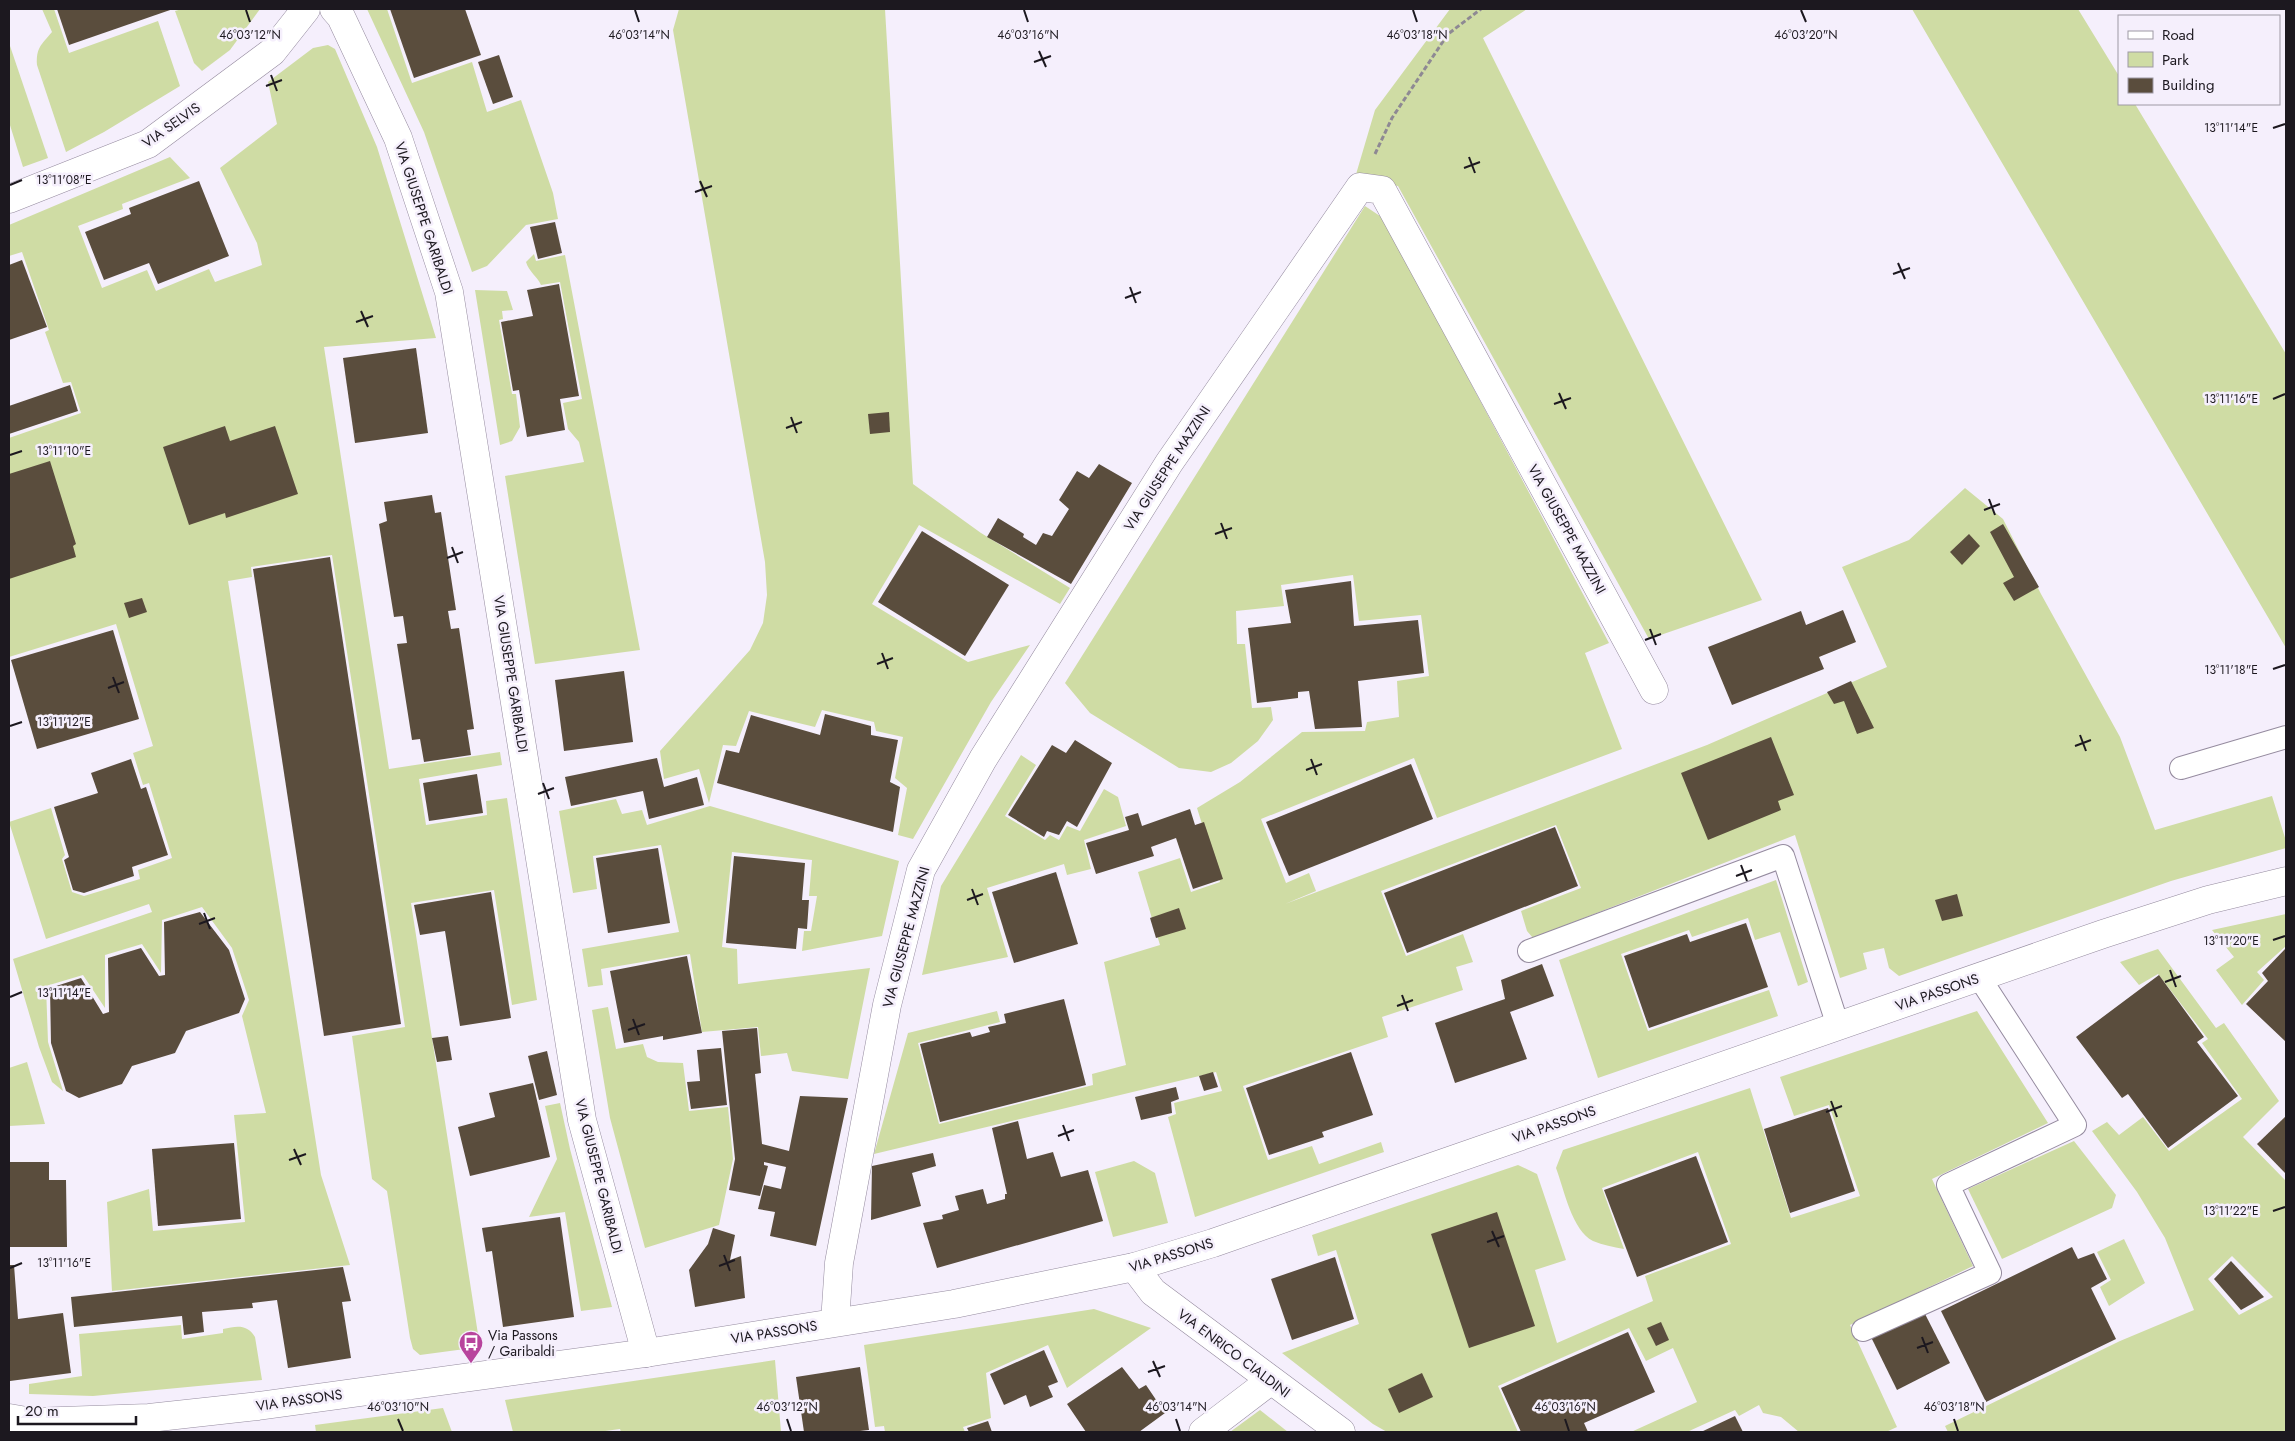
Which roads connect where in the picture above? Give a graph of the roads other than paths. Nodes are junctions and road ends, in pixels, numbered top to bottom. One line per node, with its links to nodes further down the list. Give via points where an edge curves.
1 (306, 9): 3 (street, VIA SELVIS, via 272,52 148,144)
2 (334, 9): 14 (street, VIA GIUSEPPE GARIBALDI, via 341,17 398,138 449,292 582,1120)
3 (9, 199)
4 (1654, 690): 12 (street, VIA GIUSEPPE MAZZINI, via 1382,190 1360,187 1169,463 982,759 921,870 886,1005 839,1263)
5 (2286, 737): 6 (lane)
6 (2181, 768)
7 (2286, 881): 9 (street, VIA PASSONS, via 2208,900)
8 (1529, 950): 10 (lane, via 1783,856)
9 (1979, 977): 10 (street, VIA PASSONS); 13 (lane, via 2075,1125 1948,1184 1990,1273)
10 (1838, 1026): 11 (street, VIA PASSONS, via 1213,1243)
11 (1134, 1267): 12 (street, VIA PASSONS, via 954,1304); 15 (street, VIA ENRICO CIALDINI, via 1154,1292)
12 (836, 1322): 14 (street, VIA PASSONS)
13 (1863, 1330)
14 (646, 1353): 16 (street, VIA PASSONS, via 148,1418 32,1422)
15 (1270, 1381): 17 (street); 18 (street, VIA ENRICO CIALDINI)
16 (9, 1418)
17 (1203, 1432)
18 (1341, 1432)

